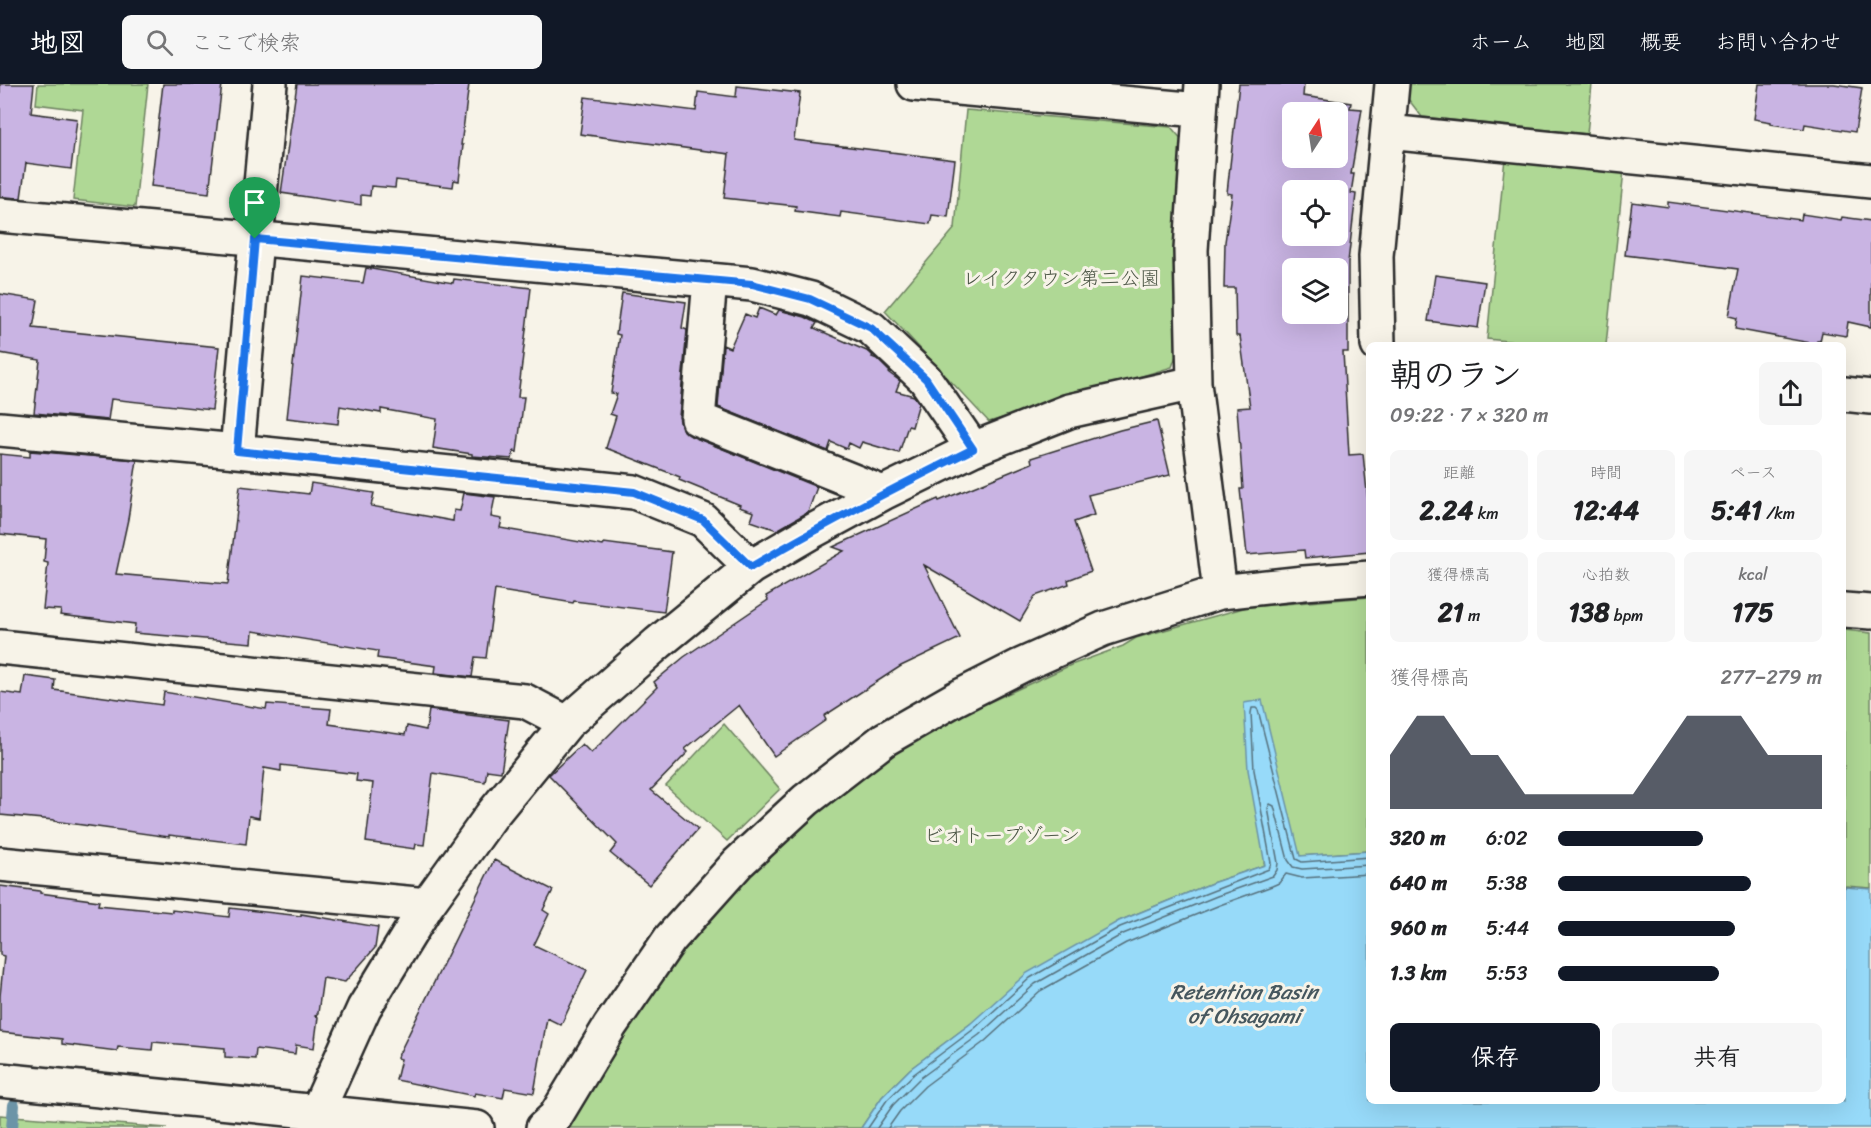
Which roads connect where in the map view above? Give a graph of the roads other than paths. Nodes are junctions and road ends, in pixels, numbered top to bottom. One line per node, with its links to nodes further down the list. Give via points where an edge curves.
1 (270, 84): 8 (street)
2 (914, 84): 4 (street)
3 (1392, 84): 5 (street)
4 (1201, 97): 11 (street, via 1191,250)
5 (1388, 132): 6 (street); 10 (street, via 1376,256)
6 (1871, 181)
7 (0, 215): 8 (street)
8 (255, 239): 9 (street); 16 (street)
9 (710, 280): 15 (street, via 752,284 810,299 871,328 926,379); 17 (street, via 698,419)
10 (1378, 342)
11 (1194, 383): 15 (street, via 1069,411); 20 (street)
12 (1846, 394): 13 (street)
13 (1871, 397)
14 (0, 429): 16 (street)
15 (973, 449): 17 (street)
16 (237, 451): 18 (street, via 634,492 703,520)
17 (883, 493): 18 (street)
18 (751, 567): 24 (street)
19 (1366, 578): 20 (street)
20 (1220, 592): 30 (street, via 1103,629 1020,666 885,739 806,800 738,863 670,939 610,1026 555,1117)
21 (1846, 610): 22 (street)
22 (1871, 612)
23 (0, 648): 24 (street, via 525,701)
24 (567, 723): 26 (street, via 491,816)
25 (0, 864): 26 (street)
26 (427, 905): 28 (street, via 364,1008)
27 (0, 1080): 28 (street)
28 (317, 1112): 29 (street)
29 (477, 1128)
30 (543, 1128)

